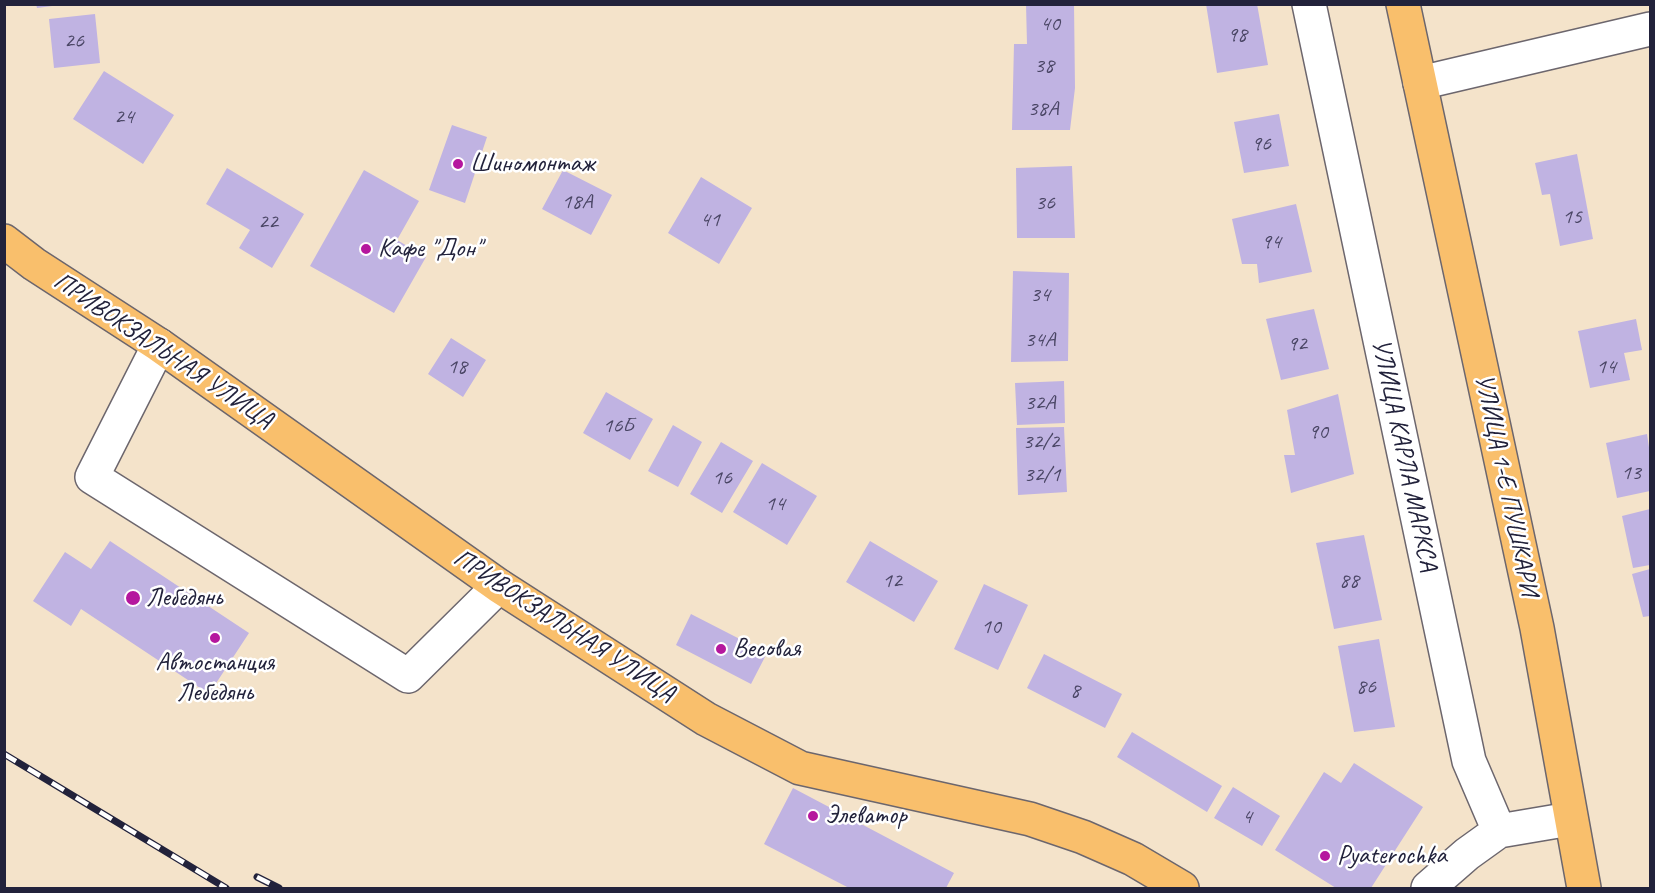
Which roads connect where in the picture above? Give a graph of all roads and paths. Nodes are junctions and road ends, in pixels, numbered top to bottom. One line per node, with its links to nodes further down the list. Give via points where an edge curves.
1 (1309, 4): 9 (street, УЛИЦА КАРЛА МАРКСА, via 1469,761)
2 (1403, 4): 4 (main road, УЛИЦА 1-Е ПУШКАРИ)
3 (1650, 29): 4 (street)
4 (1420, 84): 8 (main road, УЛИЦА 1-Е ПУШКАРИ, via 1537,628)
5 (4, 241): 6 (main road, ПРИВОКЗАЛЬНАЯ УЛИЦА)
6 (159, 345): 7 (main road, ПРИВОКЗАЛЬНАЯ УЛИЦА); 7 (street, via 92,477 408,676)
7 (499, 586): 10 (main road, ПРИВОКЗАЛЬНАЯ УЛИЦА, via 705,719 800,768 1030,819 1133,859)
8 (1570, 819): 9 (street); 12 (main road, УЛИЦА 1-Е ПУШКАРИ)
9 (1499, 831): 11 (street)
10 (1182, 888)
11 (1428, 888)
12 (1584, 888)

